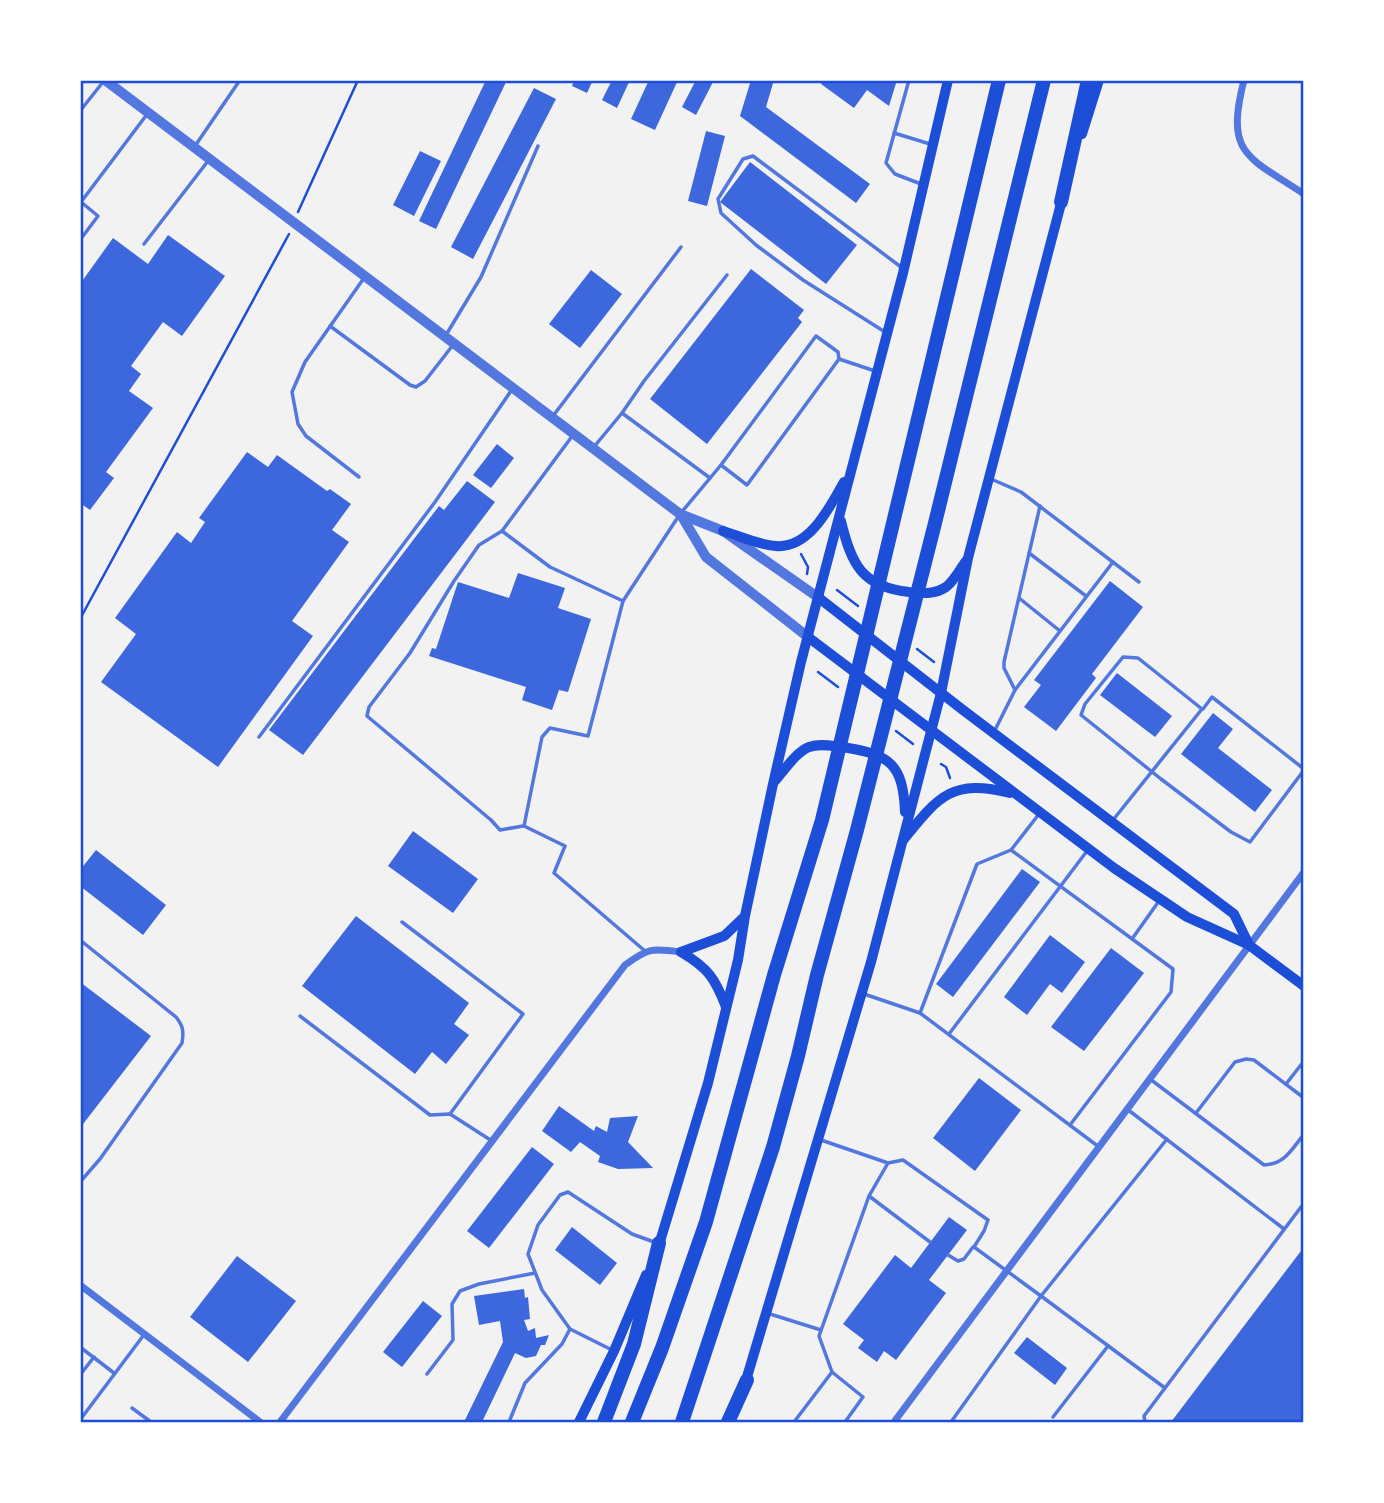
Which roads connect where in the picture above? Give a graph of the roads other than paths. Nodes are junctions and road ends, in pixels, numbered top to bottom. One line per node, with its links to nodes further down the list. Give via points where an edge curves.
1 (105, 80): 10 (lane); 11 (street)
2 (240, 80): 15 (lane)
3 (909, 80): 12 (lane)
4 (999, 80): 139 (highway, via 822,820 706,1222)
5 (1044, 80): 140 (highway, via 774,1147)
6 (1088, 80): 20 (highway)
7 (1099, 80): 20 (main road)
8 (1244, 80): 18 (street, via 1236,126 1241,144 1252,159)
9 (946, 81): 13 (main road)
10 (80, 111)
11 (148, 113): 15 (street); 19 (lane)
12 (894, 133): 13 (lane); 17 (lane, via 886,163 895,174)
13 (932, 145): 17 (main road)
14 (538, 146): 29 (lane)
15 (194, 148): 16 (street)
16 (209, 159): 22 (lane); 26 (street)
17 (923, 184): 24 (main road)
18 (1304, 194)
19 (81, 202): 21 (lane, via 98,216)
20 (1061, 202): 41 (main road)
21 (80, 240)
22 (144, 244)
23 (681, 247): 34 (lane)
24 (903, 268): 28 (main road); 28 (lane, via 753,156 743,159 718,199 720,213 757,245)
25 (727, 275): 33 (lane)
26 (365, 276): 27 (lane); 29 (street)
27 (330, 326): 29 (lane, via 416,387 425,381); 39 (lane, via 299,375 292,393 294,408 306,436)
28 (886, 333): 31 (main road)
29 (450, 340): 32 (street)
30 (839, 359): 31 (lane); 37 (lane, via 747,485); 37 (lane, via 838,352 816,336)
31 (877, 371): 38 (main road)
32 (513, 388): 34 (street); 62 (lane, via 435,502)
33 (622, 413): 36 (lane); 40 (lane)
34 (552, 417): 35 (street)
35 (574, 434): 36 (street); 45 (lane)
36 (593, 449): 43 (street)
37 (721, 465): 40 (lane)
38 (851, 470): 44 (main road); 46 (main road, via 825,514 796,543 775,547)
39 (359, 477)
40 (710, 478): 43 (lane)
41 (989, 478): 42 (lane); 48 (main road)
42 (1040, 506): 47 (lane); 49 (lane)
43 (680, 514): 46 (street); 54 (lane); 56 (street, via 706,558)
44 (840, 519): 48 (main road, via 847,549 861,573 888,590 929,594 947,586); 52 (main road)
45 (502, 531): 54 (lane, via 550,567); 70 (lane, via 479,545 367,716 500,830)
46 (723, 531): 52 (street)
47 (1029, 553): 51 (lane); 53 (lane)
48 (968, 558): 58 (main road)
49 (1113, 562): 50 (lane); 51 (lane)
50 (1139, 582)
51 (1086, 597): 55 (lane)
52 (819, 598): 56 (main road); 58 (main road)
53 (1018, 598): 55 (lane); 57 (lane, via 1004,662)
54 (623, 601): 70 (lane, via 588,736 555,727 544,732)
55 (1060, 631): 57 (lane)
56 (808, 637): 60 (main road); 65 (main road)
57 (1015, 691): 61 (lane)
58 (941, 693): 60 (main road); 61 (main road)
59 (1202, 709): 63 (lane, via 1212,697); 64 (lane); 64 (lane, via 1138,658 1122,657 1081,715)
60 (931, 730): 66 (main road); 69 (main road)
61 (993, 733): 68 (main road)
62 (259, 737)
63 (1304, 769): 64 (lane, via 1250,842)
64 (1151, 771): 68 (lane)
65 (773, 784): 69 (main road, via 808,747 868,751 897,771 904,789); 77 (main road)
66 (1016, 794): 67 (main road); 71 (main road, via 993,788 951,791)
67 (1040, 812): 72 (main road); 73 (lane)
68 (1112, 823): 81 (main road, via 1234,914)
69 (905, 825): 71 (main road)
70 (523, 826): 82 (lane, via 565,846 554,873)
71 (900, 844): 85 (main road)
72 (1089, 849): 75 (lane); 76 (main road)
73 (1011, 850): 75 (lane); 87 (lane, via 977,864)
74 (1304, 872): 81 (street)
75 (1060, 887): 79 (lane); 89 (lane)
76 (1160, 899): 79 (lane); 81 (main road, via 1187,917)
77 (745, 916): 83 (main road, via 724,936); 86 (main road)
78 (402, 922): 96 (lane, via 523,1014)
79 (1132, 939): 97 (lane, via 1173,969 1171,992)
80 (80, 940): 104 (lane, via 176,1017 184,1033 182,1043)
81 (1249, 945): 84 (main road); 91 (street)
82 (645, 951): 83 (street); 101 (street, via 625,965)
83 (681, 952): 86 (main road, via 711,975)
84 (1304, 986)
85 (862, 993): 87 (lane); 99 (main road)
86 (726, 1008): 109 (main road)
87 (920, 1013): 89 (lane)
88 (300, 1016): 96 (lane, via 430,1115)
89 (949, 1034): 97 (lane)
90 (1304, 1062): 92 (lane)
91 (1150, 1079): 94 (street); 95 (lane)
92 (1286, 1084): 93 (lane); 95 (lane, via 1254,1060 1235,1062)
93 (1304, 1098)
94 (1128, 1110): 100 (lane); 102 (street)
95 (1196, 1113): 98 (lane, via 1264,1165 1284,1160)
96 (450, 1114): 101 (lane)
97 (1070, 1125): 102 (lane)
98 (1304, 1134)
99 (819, 1139): 103 (lane); 116 (main road)
100 (1167, 1139): 107 (lane); 115 (lane)
101 (492, 1141): 135 (street)
102 (1099, 1148): 112 (street)
103 (888, 1163): 105 (lane); 110 (lane, via 903,1160 988,1220)
104 (80, 1182)
105 (869, 1196): 108 (lane); 118 (lane)
106 (1304, 1203): 107 (lane)
107 (1284, 1229): 129 (lane)
108 (930, 1242)
109 (659, 1244): 113 (lane, via 632,1234 568,1192 560,1195 538,1225 528,1254); 122 (main road); 138 (highway, via 634,1344)
110 (974, 1247): 111 (lane, via 958,1261); 112 (lane)
111 (948, 1255)
112 (1008, 1271): 115 (lane); 144 (street)
113 (536, 1273): 117 (lane, via 542,1290); 126 (lane, via 460,1291 452,1304 453,1340)
114 (80, 1285): 119 (street)
115 (1041, 1296): 120 (lane); 145 (lane)
116 (767, 1314): 118 (lane); 128 (main road)
117 (570, 1329): 122 (lane); 136 (lane, via 525,1383)
118 (821, 1329): 124 (lane, via 819,1336)
119 (145, 1334): 125 (lane); 134 (street)
120 (1108, 1346): 129 (lane); 131 (lane)
121 (80, 1347): 123 (lane)
122 (614, 1351): 137 (main road)
123 (94, 1357): 125 (lane); 127 (lane)
124 (832, 1372): 142 (lane); 143 (lane, via 863,1397)
125 (114, 1373): 132 (lane)
126 (427, 1374)
127 (80, 1375)
128 (747, 1380): 141 (highway)
129 (1165, 1388): 146 (lane, via 1144,1416)
130 (132, 1408): 133 (lane)
131 (1053, 1417)
132 (80, 1420)
133 (151, 1423)
134 (260, 1423)
135 (280, 1423)
136 (509, 1423)
137 (579, 1423)
138 (604, 1423)
139 (632, 1423)
140 (682, 1423)
141 (729, 1423)
142 (794, 1423)
143 (845, 1423)
144 (894, 1423)
145 (951, 1423)
146 (1145, 1423)

